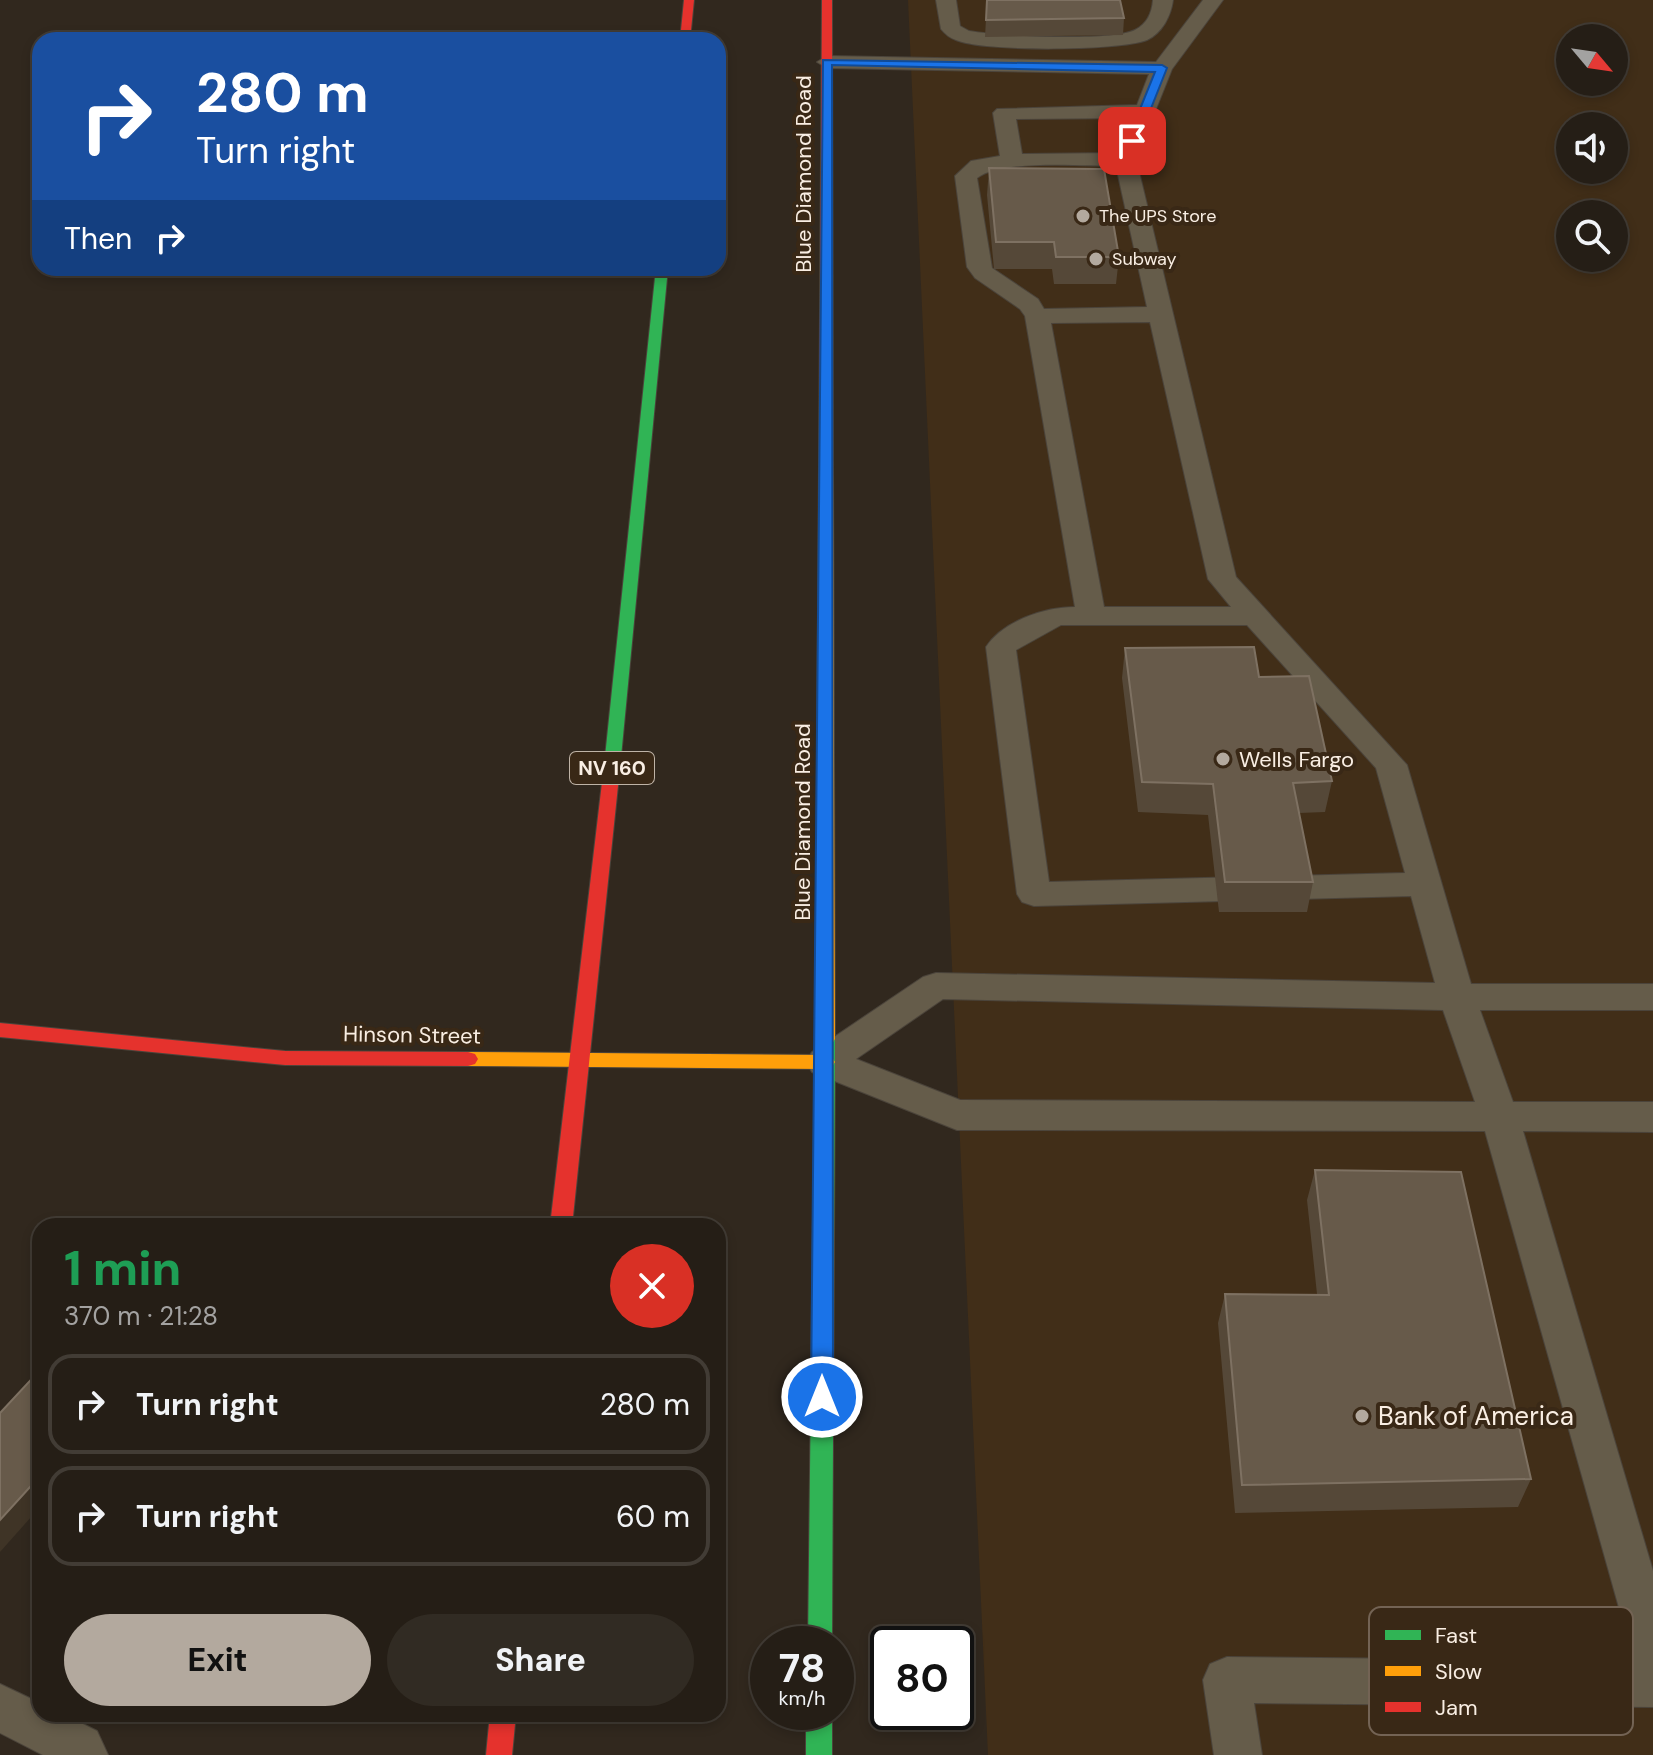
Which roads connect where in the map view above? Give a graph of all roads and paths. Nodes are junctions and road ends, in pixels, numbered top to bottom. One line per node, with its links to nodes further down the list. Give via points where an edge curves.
1 (689, 0): 6 (main road)
2 (827, 0): 7 (main road, Blue Diamond Road)
3 (946, 0): 4 (lane, via 951,29 980,39 1137,37 1157,21)
4 (1163, 0)
5 (1213, 0): 8 (lane)
6 (686, 32)
7 (827, 62): 8 (lane); 22 (main road, Blue Diamond Road)
8 (1162, 68): 9 (lane)
9 (1145, 111): 10 (lane); 11 (lane, via 1004,113)
10 (1125, 159): 11 (lane); 13 (lane)
11 (1012, 161): 14 (lane, via 979,166 966,176 979,267 1029,304)
12 (661, 276): 21 (main road, NV 160)
13 (1161, 314): 14 (lane); 16 (lane, via 1222,579)
14 (1037, 316): 15 (lane)
15 (1091, 616): 16 (lane); 17 (lane, via 1056,616 1001,647 1034,894)
16 (1255, 616): 17 (lane, via 1391,765)
17 (1425, 884): 18 (lane)
18 (1457, 997): 19 (lane); 22 (lane, via 936,986); 24 (lane)
19 (1653, 997)
20 (0, 1030): 21 (main road, Hinson Street, via 285,1058)
21 (582, 1061): 22 (main road, Hinson Street); 25 (main road, NV 160)
22 (825, 1062): 24 (lane, via 957,1115); 26 (main road, Blue Diamond Road)
23 (1653, 1117): 24 (lane)
24 (1500, 1118): 27 (lane)
25 (562, 1218)
26 (820, 1626)
27 (1653, 1651)
28 (1369, 1681): 37 (lane, via 1227,1680)
29 (1633, 1684): 30 (lane)
30 (1653, 1684)
31 (0, 1708): 34 (lane, via 80,1748)
32 (502, 1722): 35 (main road)
33 (819, 1730): 36 (main road)
34 (84, 1755)
35 (499, 1755)
36 (819, 1755)
37 (1238, 1755)

